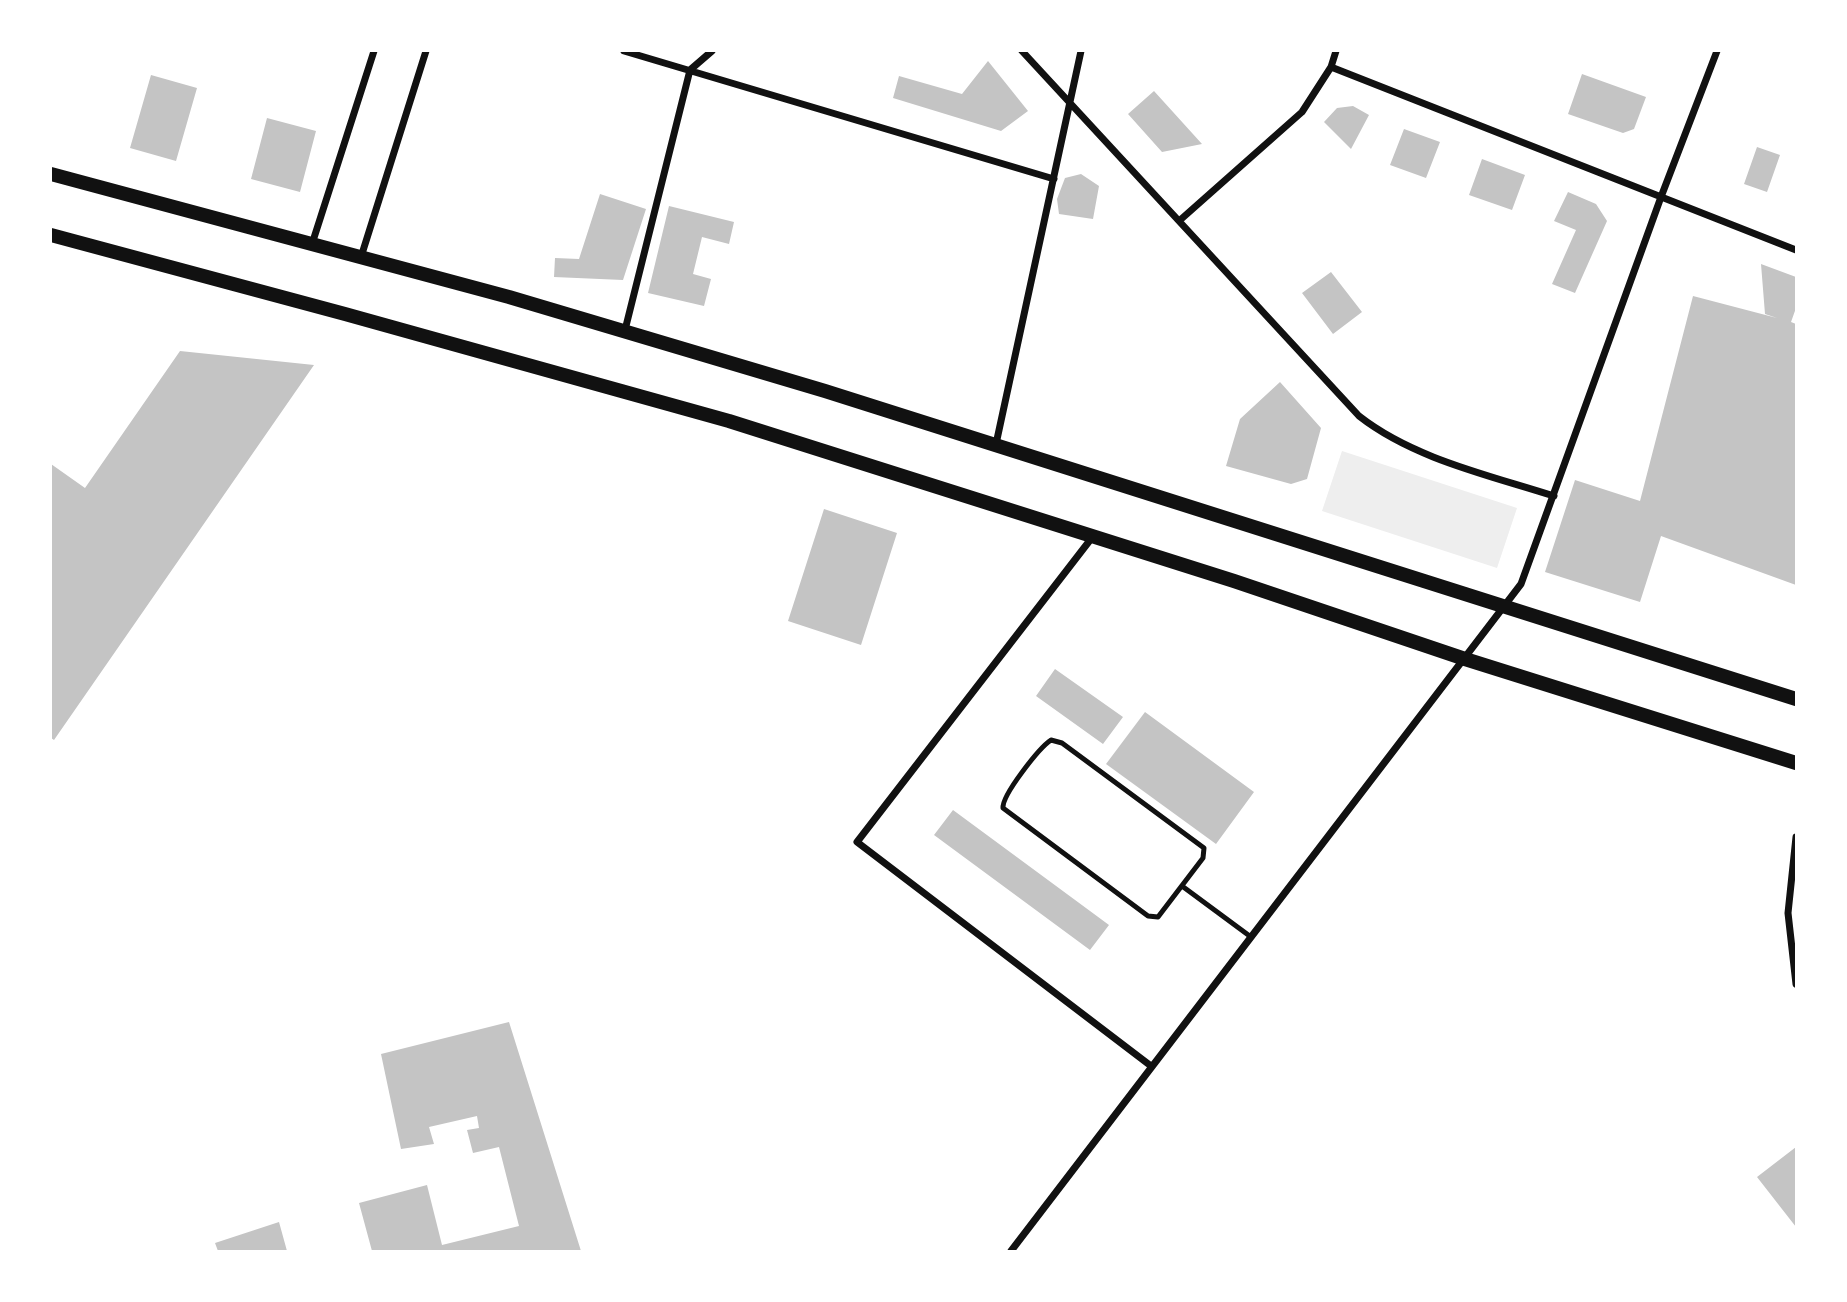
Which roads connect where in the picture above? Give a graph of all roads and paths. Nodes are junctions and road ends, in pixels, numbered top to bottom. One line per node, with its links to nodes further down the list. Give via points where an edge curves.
1 (374, 51): 17 (street)
2 (426, 51): 19 (street)
3 (624, 51): 10 (street)
4 (712, 51): 10 (street)
5 (1022, 51): 11 (street)
6 (1081, 51): 11 (street)
7 (1336, 51): 9 (street)
8 (1717, 51): 14 (street)
9 (1331, 67): 14 (street); 15 (street, via 1302,112)
10 (690, 71): 13 (street); 20 (street)
11 (1070, 103): 13 (street); 15 (street)
12 (51, 174): 17 (main road)
13 (1054, 179): 21 (street)
14 (1661, 197): 18 (street); 22 (street)
15 (1178, 220): 22 (street, via 1371,426 1428,454)
16 (51, 235): 23 (main road, via 729,421)
17 (313, 244): 19 (main road)
18 (1796, 250)
19 (360, 257): 20 (main road)
20 (625, 330): 21 (main road)
21 (996, 443): 24 (main road)
22 (1555, 496): 24 (street, via 1521,584)
23 (1094, 536): 25 (main road); 32 (street, via 857,842)
24 (1505, 608): 25 (street); 26 (main road)
25 (1465, 659): 27 (main road); 30 (street)
26 (1796, 699)
27 (1796, 763)
28 (1796, 836): 31 (street, via 1788,913)
29 (1182, 886): 29 (lane, via 1161,915 1151,917 1006,812 1003,801 1043,746 1057,740 1204,848 1205,855); 30 (lane)
30 (1251, 937): 32 (street)
31 (1796, 984)
32 (1151, 1066): 33 (street)
33 (1011, 1251)

